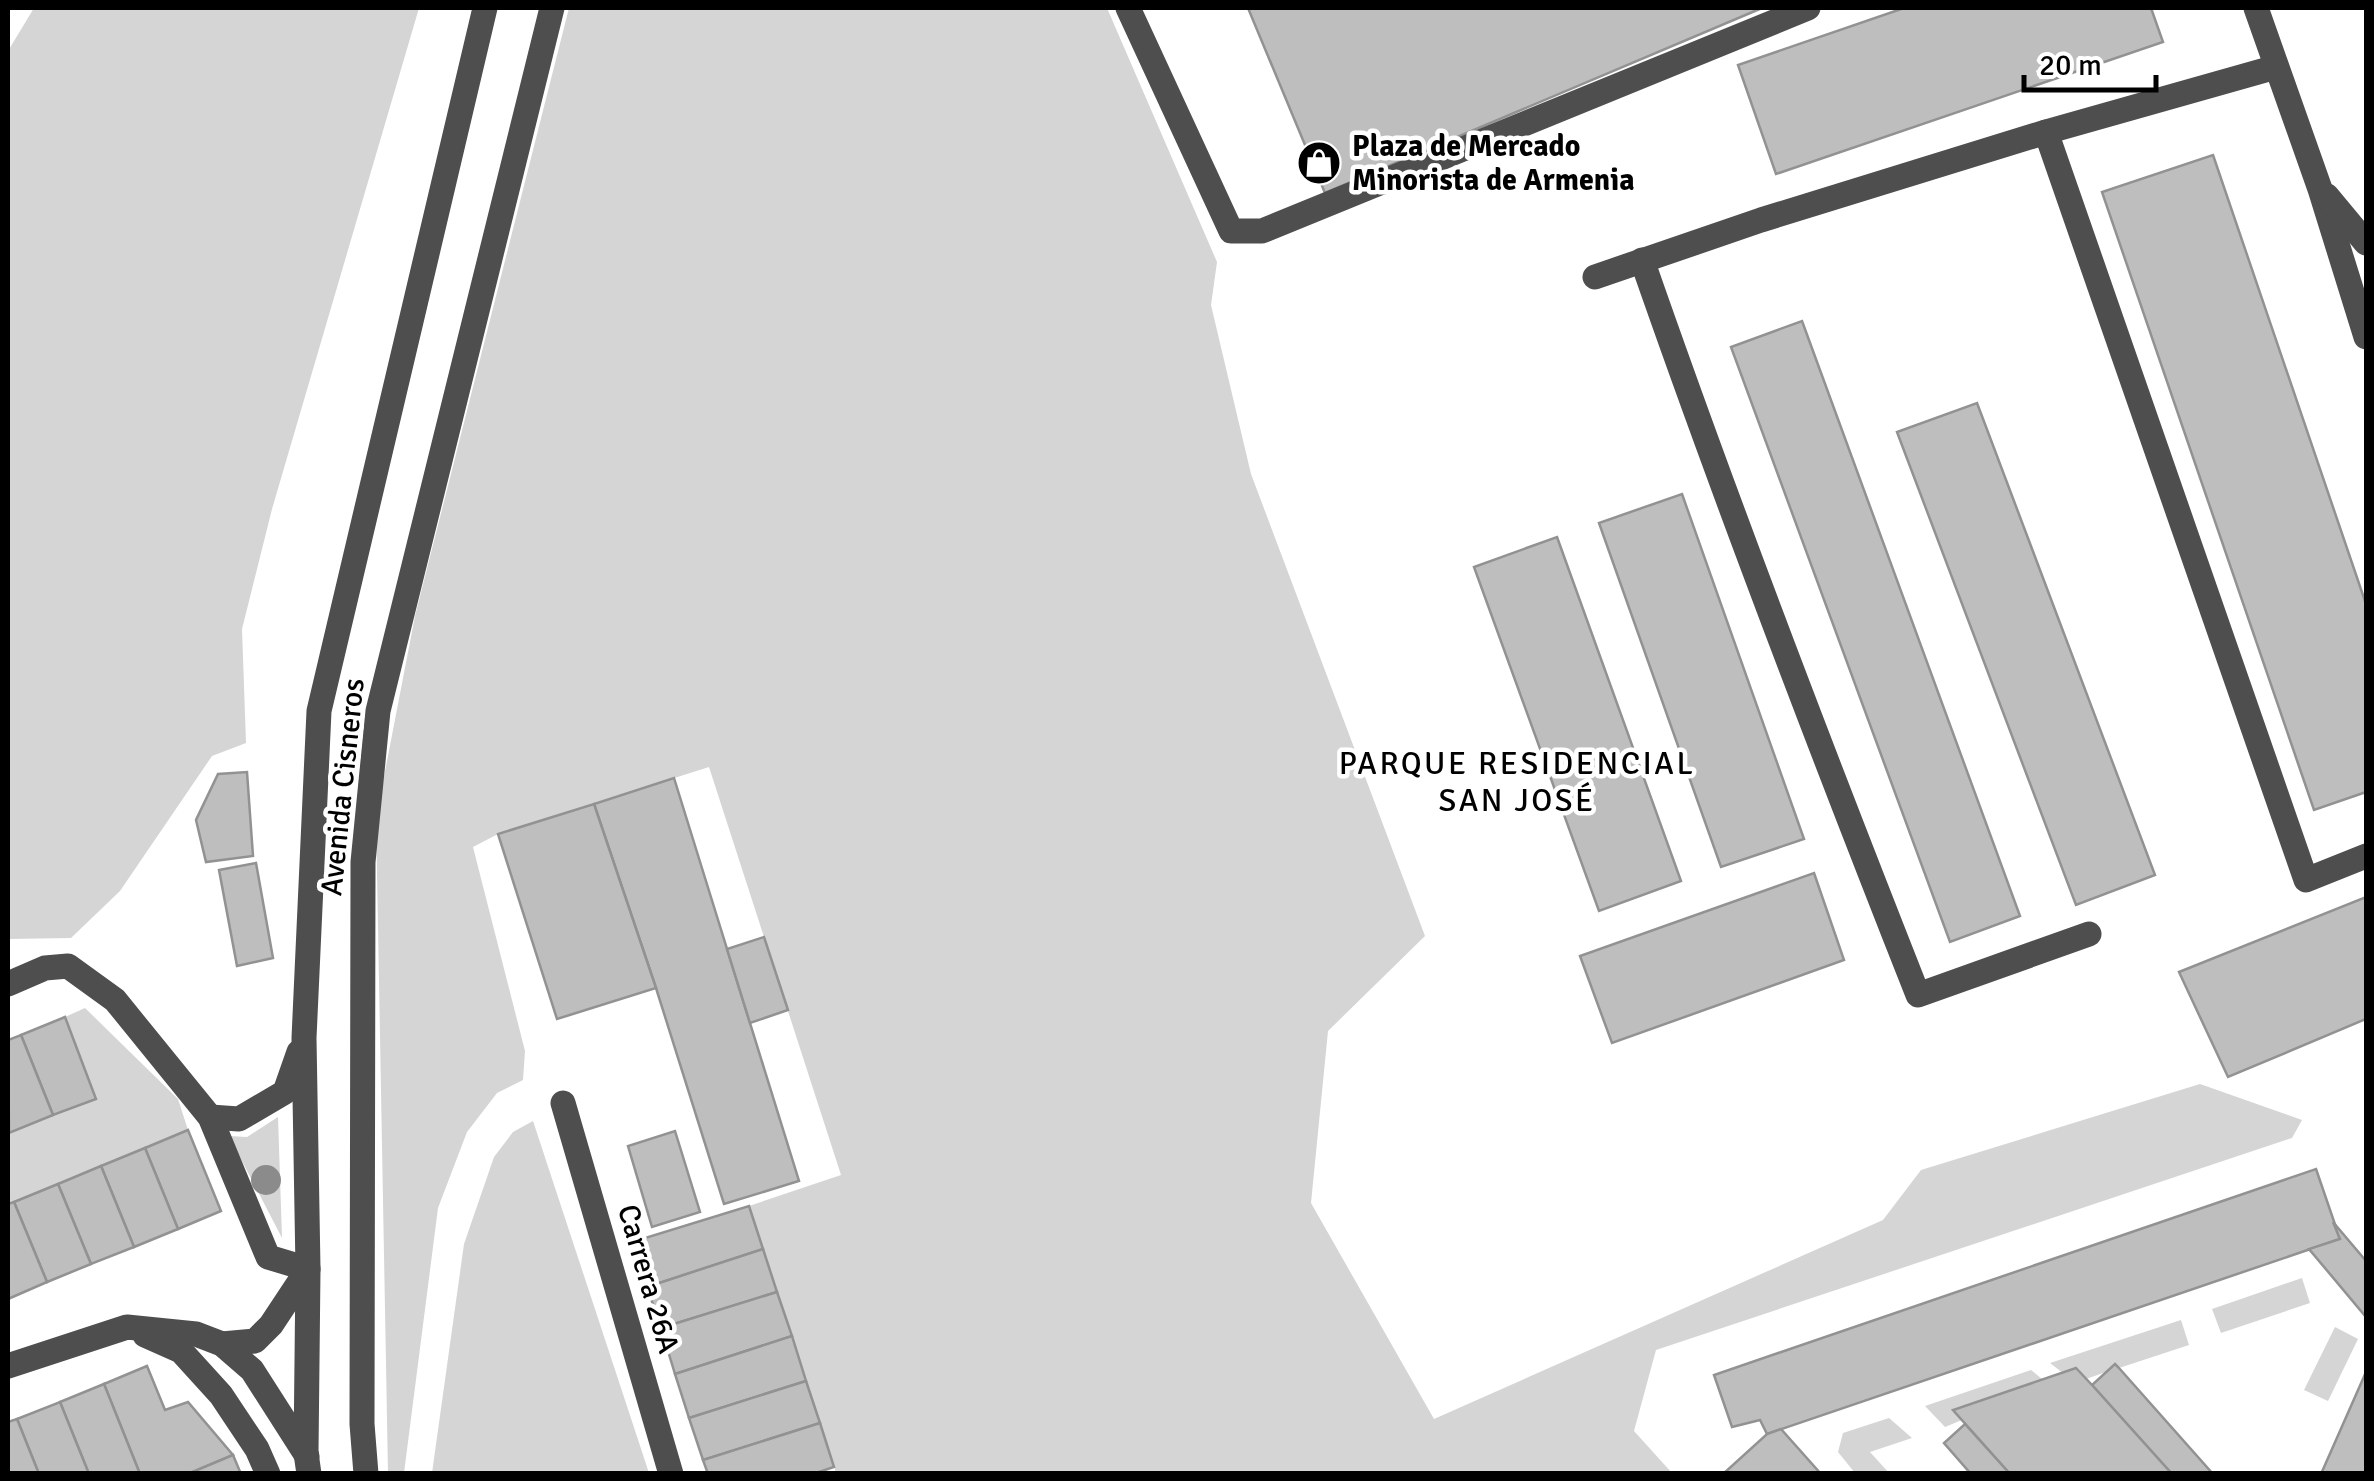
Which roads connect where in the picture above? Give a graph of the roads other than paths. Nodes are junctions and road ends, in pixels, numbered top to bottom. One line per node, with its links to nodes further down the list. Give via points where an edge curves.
1 (485, 8): 16 (street, Avenida Cisneros, via 319,711)
2 (552, 8): 25 (street, Avenida Cisneros, via 378,711 363,862)
3 (1128, 8): 4 (street, via 1232,231 1262,231)
4 (1808, 8)
5 (2256, 8): 6 (street)
6 (2276, 67): 7 (street); 8 (street)
7 (2046, 132): 10 (street); 13 (street, via 2306,880)
8 (2320, 189): 9 (street); 12 (street)
9 (2366, 243)
10 (1642, 260): 11 (street); 14 (street, via 1918,995)
11 (1596, 276)
12 (2366, 336)
13 (2366, 856)
14 (2088, 934)
15 (8, 984): 18 (street, via 68,966 114,1000)
16 (304, 1038): 18 (street, via 285,1092 240,1120); 19 (street, Avenida Cisneros)
17 (563, 1103): 26 (street, Carrera 26A)
18 (210, 1117): 19 (street, via 268,1257)
19 (308, 1269): 21 (street, via 255,1340); 23 (street, Avenida Cisneros)
20 (127, 1326): 21 (street); 22 (street); 24 (street, via 180,1352 221,1395)
21 (222, 1344): 23 (street, via 252,1370)
22 (8, 1366)
23 (310, 1467)
24 (268, 1474)
25 (366, 1474)
26 (671, 1474)

